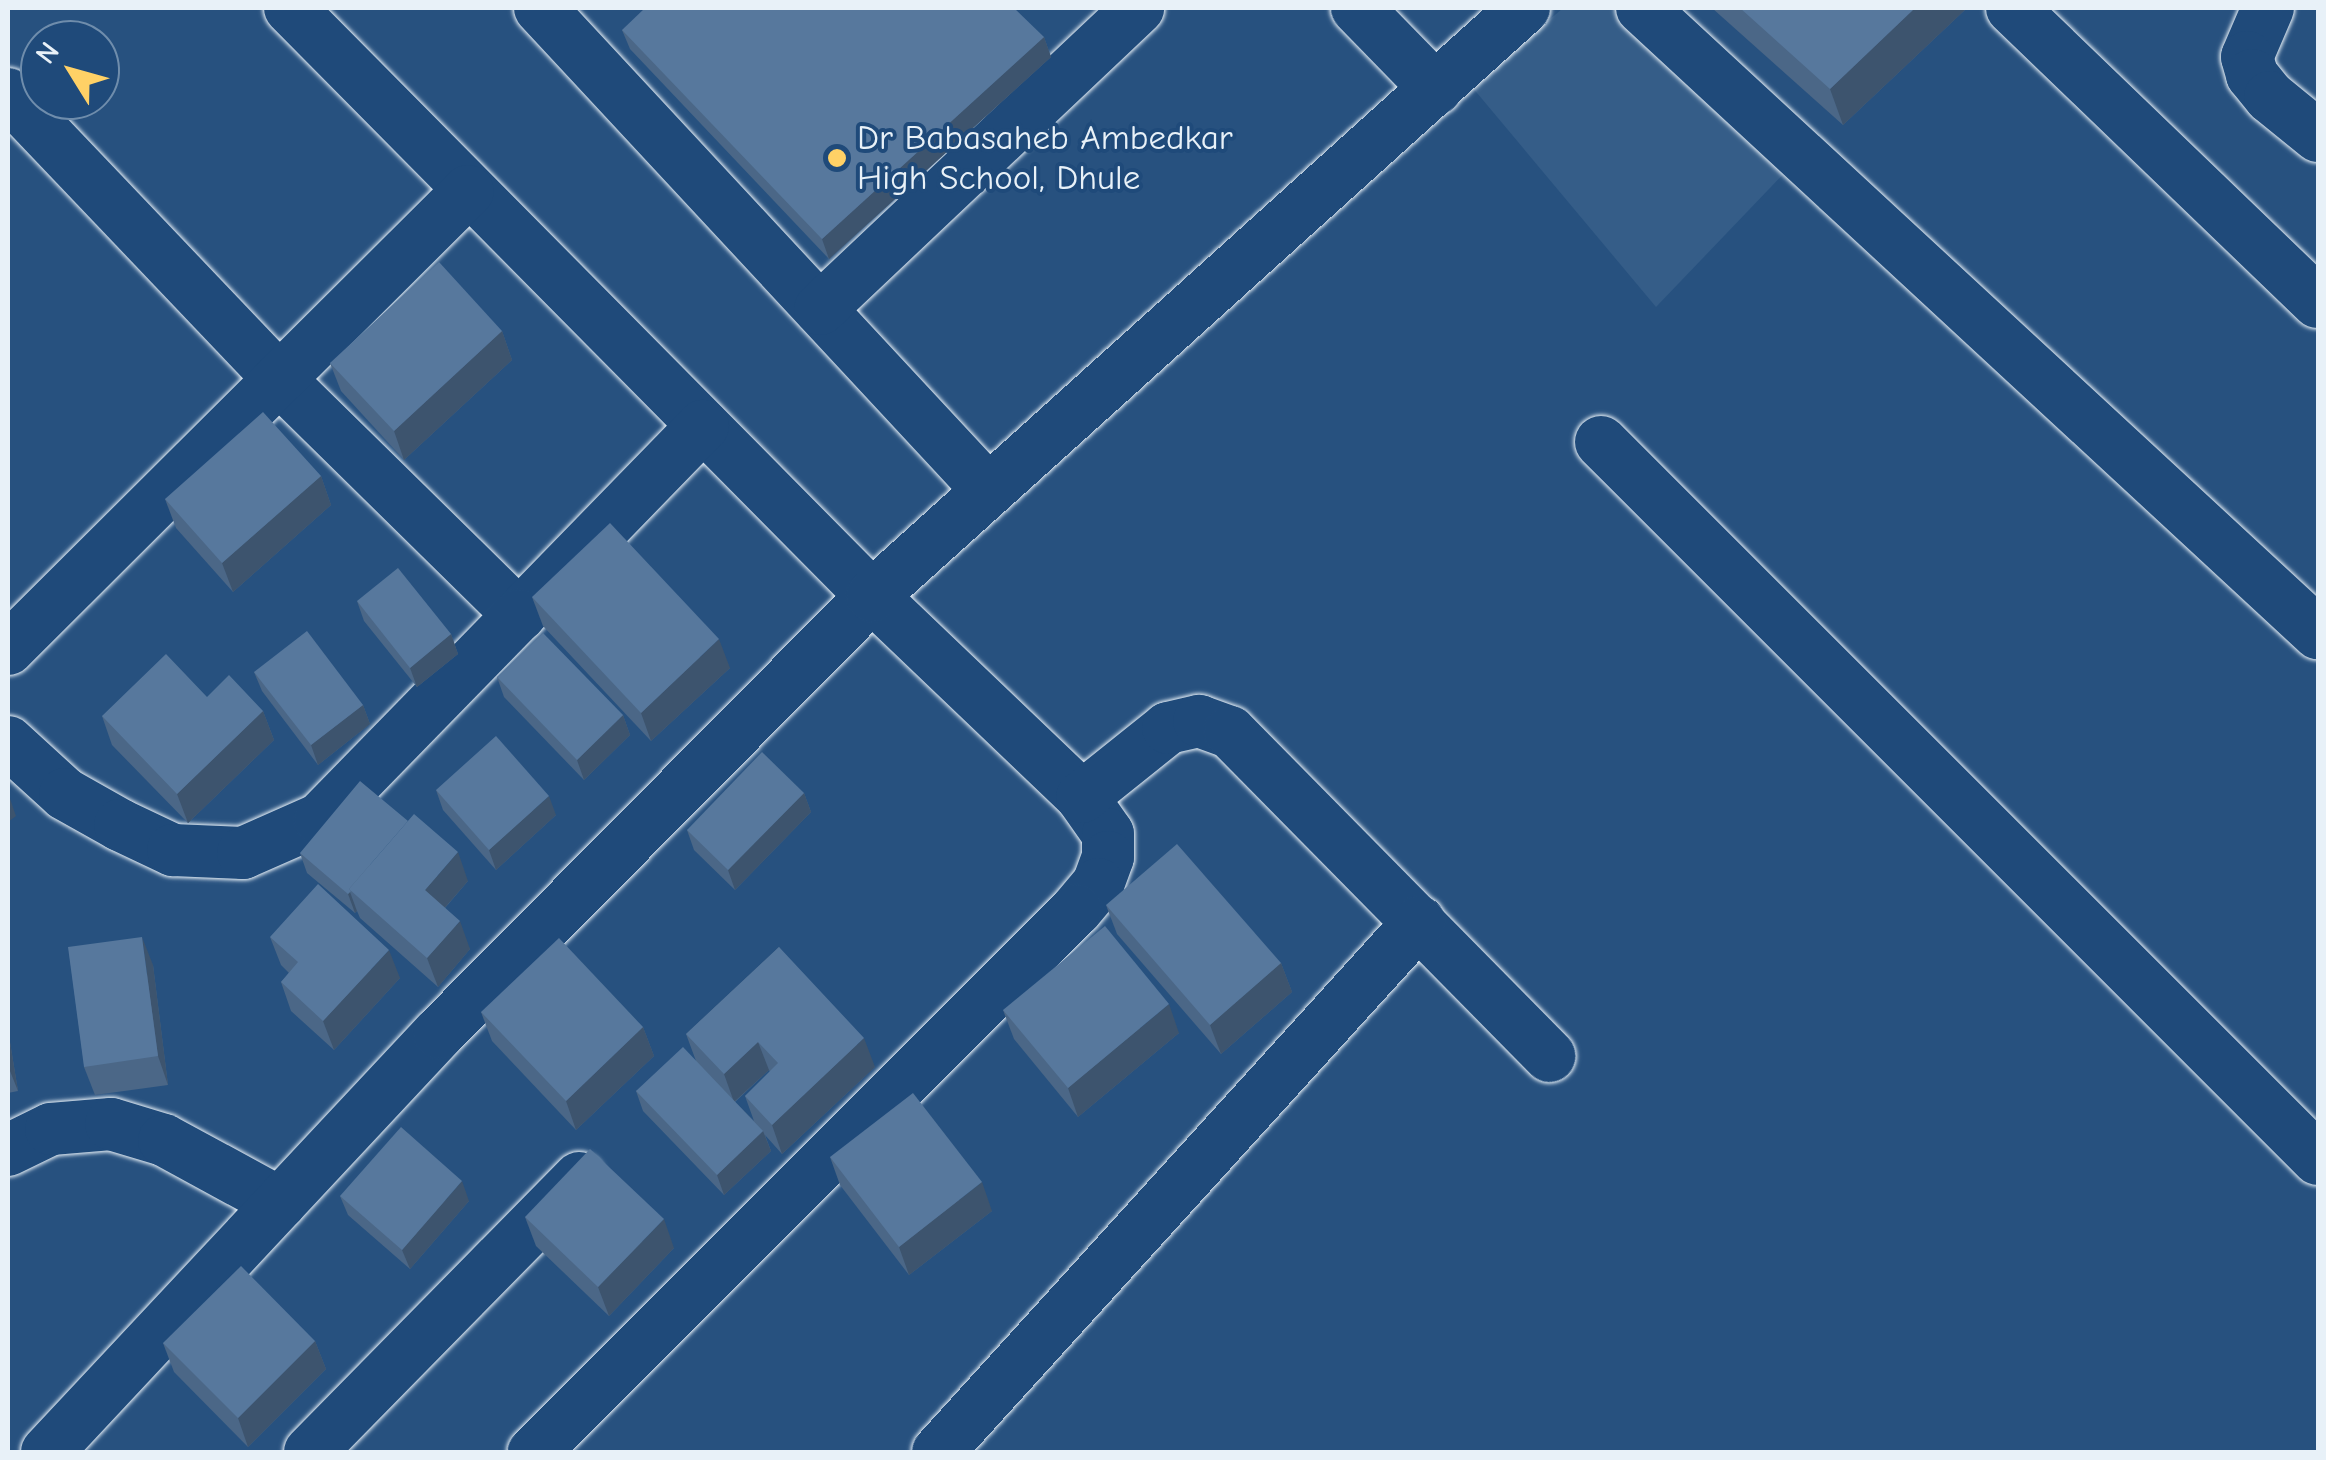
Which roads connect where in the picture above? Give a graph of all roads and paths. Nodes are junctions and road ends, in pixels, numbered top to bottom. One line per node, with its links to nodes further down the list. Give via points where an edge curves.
1 (540, 8): 11 (street)
2 (1138, 8): 12 (street)
3 (1356, 8): 13 (street)
4 (1524, 8): 13 (street)
5 (1642, 8): 25 (street)
6 (2012, 8): 17 (street)
7 (2268, 8): 15 (street, via 2247,57 2252,75)
8 (301, 11): 16 (street)
9 (632, 31): 11 (street)
10 (1037, 32): 12 (street)
11 (595, 66): 18 (street)
12 (1073, 69): 18 (street)
13 (1436, 89): 22 (street)
14 (8, 94): 19 (street)
15 (2318, 136)
16 (468, 190): 19 (street); 20 (street)
17 (2318, 302)
18 (820, 309): 22 (street)
19 (278, 378): 24 (street); 26 (street)
20 (703, 426): 23 (street); 24 (street)
21 (1601, 442): 32 (street)
22 (988, 490): 23 (street)
23 (872, 596): 28 (street); 34 (street)
24 (518, 616): 27 (street, via 320,819 243,853 173,850 120,825 65,794)
25 (2318, 633)
26 (8, 649)
27 (8, 742)
28 (1082, 797): 29 (street, via 1168,728 1199,721 1230,732); 37 (street, via 1108,834 1098,884)
29 (1419, 922): 30 (street); 38 (street)
30 (1549, 1056)
31 (8, 1150): 34 (street, via 52,1129 111,1124 164,1140)
32 (2318, 1160)
33 (583, 1174): 36 (street)
34 (280, 1203): 35 (street)
35 (47, 1452)
36 (310, 1452)
37 (534, 1452)
38 (938, 1452)

